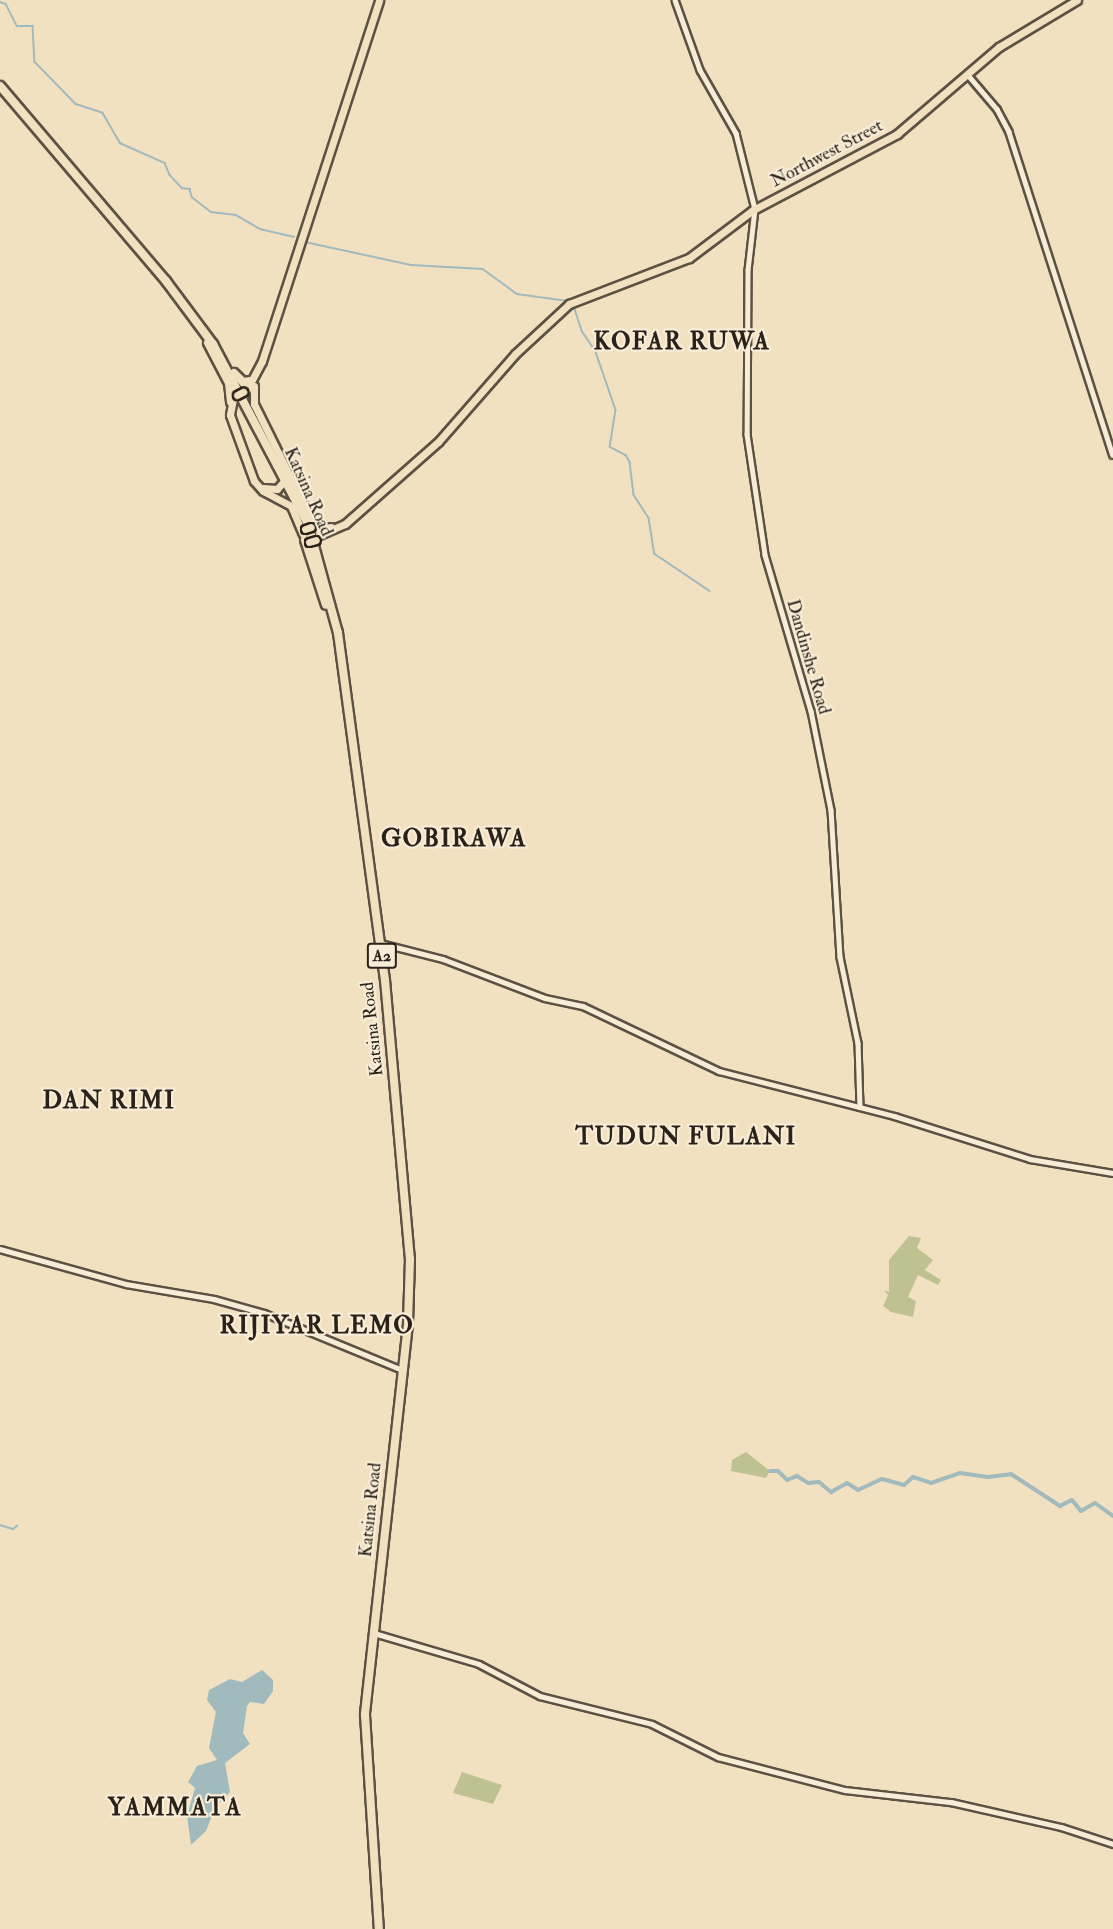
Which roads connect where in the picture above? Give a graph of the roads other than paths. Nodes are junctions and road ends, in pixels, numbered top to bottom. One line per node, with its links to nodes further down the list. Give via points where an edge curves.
1 (377, 0): 11 (main road)
2 (674, 0): 8 (street, via 697,69 733,130); 8 (street, via 700,70 735,129)
3 (1071, 0): 9 (main road, Northwest Street, via 994,48 889,135)
4 (1077, 0): 5 (main road, Northwest Street, via 999,47)
5 (968, 75): 9 (main road, Northwest Street, via 897,134); 14 (street, via 997,109 1009,132)
6 (0, 86): 10 (highway, Katsina Road / A2, via 166,281)
7 (0, 93): 10 (highway, Katsina Road / A2)
8 (737, 145): 9 (street)
9 (753, 209): 16 (main road, Northwest Street, via 683,258 570,302 526,343 432,448 345,524); 19 (street, Dandinshe Road, via 748,270 747,434 765,555 811,711 831,810 840,957 858,1043)
10 (209, 341): 11 (highway, via 239,379); 12 (highway, Katsina Road / A2); 12 (highway, via 228,384); 15 (highway, Katsina Road / A2)
11 (253, 381): 12 (main road); 13 (main road, via 254,404)
12 (240, 397): 13 (highway); 15 (main road, via 232,407 232,416 258,483 272,490); 16 (main road, via 232,425 255,484 291,506); 17 (highway, Katsina Road / A2, via 308,524)
13 (274, 446): 16 (main road)
14 (1113, 455)
15 (283, 482): 17 (highway, Katsina Road / A2, via 308,531)
16 (312, 534): 17 (highway)
17 (329, 606): 18 (highway, Katsina Road / A2, via 341,650); 22 (highway, Katsina Road / A2, via 387,1030 406,1260)
18 (380, 944): 19 (street, via 453,963 545,998 583,1006 719,1071); 23 (highway, Katsina Road / A2, via 410,1275)
19 (860, 1107): 20 (street, via 1030,1160)
20 (1113, 1173)
21 (0, 1249): 22 (street, via 126,1284 214,1299 264,1313)
22 (399, 1369): 25 (highway, Katsina Road / A2, via 361,1721)
23 (374, 1633): 24 (street, via 479,1664 540,1696 652,1724 718,1757 845,1790 951,1802 1061,1827); 25 (highway, Katsina Road / A2, via 365,1735)
24 (1113, 1844)
25 (377, 1929)

